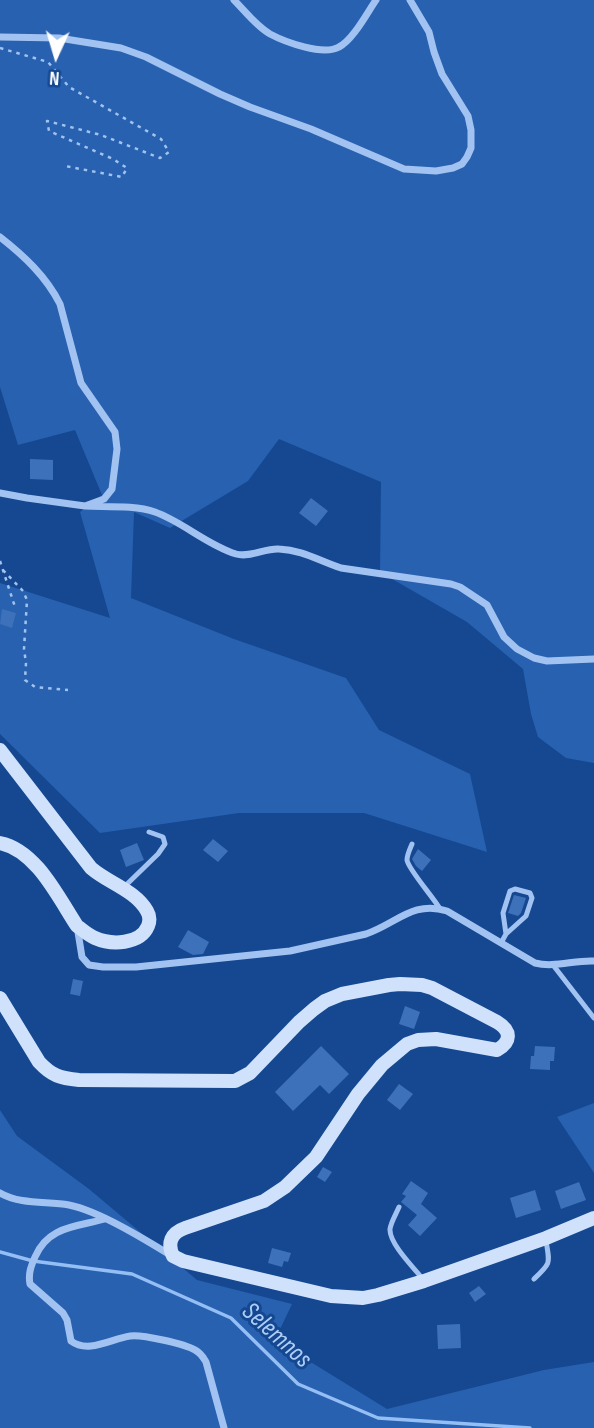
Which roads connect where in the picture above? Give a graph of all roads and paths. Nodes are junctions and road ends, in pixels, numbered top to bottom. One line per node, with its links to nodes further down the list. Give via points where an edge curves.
1 (234, 0): 2 (street, via 270,34 324,50 341,47)
2 (376, 0)
3 (410, 0): 4 (street, via 429,32 442,74 470,123 471,148 462,164 453,168 404,169 250,107 121,48 60,38)
4 (0, 37)
5 (0, 48): 6 (path, via 48,62 69,87 161,139 169,152 160,158 47,121 49,131 127,168 122,177)
6 (65, 166)
7 (0, 237): 9 (street, via 31,264 56,297 81,383 115,432 113,489 104,499)
8 (0, 493): 9 (street)
9 (85, 506): 13 (street, via 158,513 241,555 291,550 341,568 451,584 487,605 504,637 534,658)
10 (0, 561): 11 (path)
11 (3, 570): 12 (path); 14 (path, via 27,600 25,680 35,687)
12 (15, 607)
13 (594, 659)
14 (68, 690)
15 (0, 750): 19 (main road, via 91,868)
16 (149, 832): 19 (lane, via 163,837 165,844)
17 (0, 843): 21 (main road, via 29,857)
18 (412, 844): 20 (lane, via 409,866)
19 (122, 889): 21 (main road, via 142,904 149,916 142,935 127,942 103,941)
20 (440, 909): 21 (street, via 421,908 366,934 290,951 136,967 89,965 82,957); 23 (street)
21 (77, 926)
22 (506, 934): 22 (lane, via 526,916 530,893 510,891 503,913); 23 (lane)
23 (501, 943): 25 (street, via 535,963)
24 (594, 961): 25 (street)
25 (553, 965): 27 (lane)
26 (0, 998): 33 (main road, via 39,1062 62,1079 235,1081 250,1073 325,1001 388,985 432,988 505,1028 507,1041 497,1050 436,1039 407,1044 382,1065 316,1157 285,1187 264,1201 179,1230 171,1239)
27 (594, 1018)
28 (0, 1194): 31 (street, via 15,1200 70,1205)
29 (399, 1208): 35 (lane, via 390,1233)
30 (594, 1218): 32 (main road)
31 (105, 1219): 33 (street); 36 (street, via 53,1233 38,1251 30,1284 64,1313 76,1345 86,1347 132,1335 202,1354)
32 (546, 1238): 34 (lane, via 549,1262); 35 (main road)
33 (173, 1256): 35 (main road, via 331,1296 363,1298)
34 (534, 1279)
35 (424, 1281)
36 (224, 1428)

